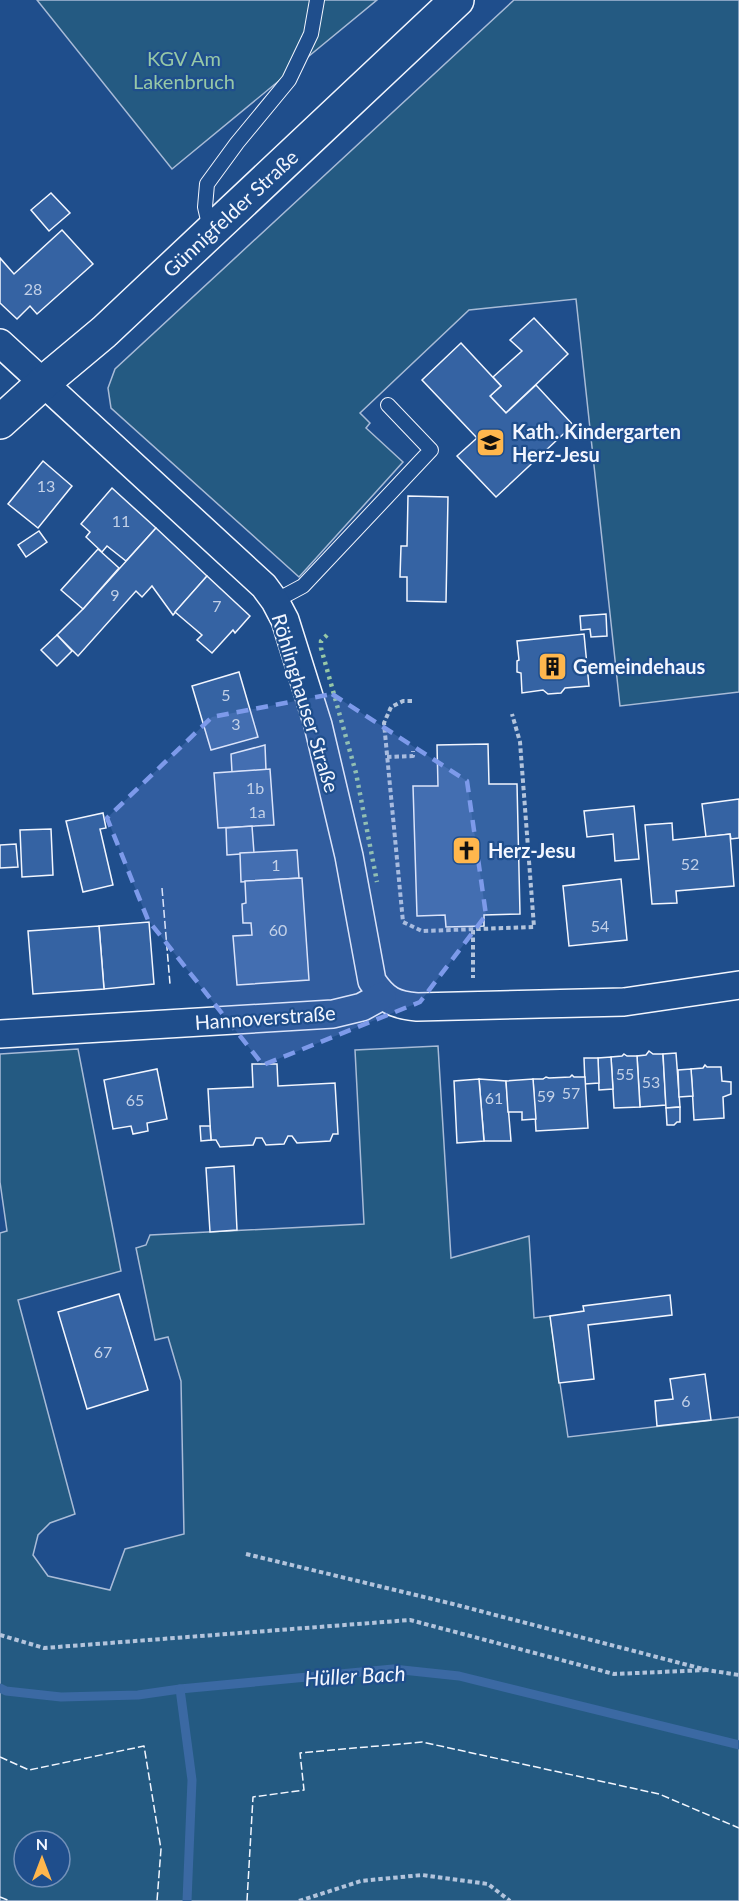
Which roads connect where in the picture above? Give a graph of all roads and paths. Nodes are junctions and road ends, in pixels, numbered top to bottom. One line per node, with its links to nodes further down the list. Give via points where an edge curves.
1 (317, 0): 3 (lane, via 311,34 289,80 207,184)
2 (457, 0): 3 (street, Günnigfelder Straße)
3 (210, 231): 5 (street, Günnigfelder Straße, via 104,332)
4 (0, 343): 5 (street, Röhlinghauser Straße)
5 (43, 383): 7 (street, Günnigfelder Straße); 8 (street, Röhlinghauser Straße, via 264,586)
6 (388, 405): 8 (lane, via 431,450 303,586)
7 (0, 422)
8 (275, 601): 16 (street, Röhlinghauser Straße, via 285,620 318,725 349,856 372,981)
9 (412, 701): 12 (path, via 391,707 384,723)
10 (512, 714): 13 (path, via 520,742 534,927)
11 (413, 751): 12 (path, via 413,756)
12 (387, 757): 13 (path, via 403,922 422,931)
13 (472, 930): 14 (path)
14 (473, 978)
15 (739, 985): 16 (street, via 612,1002 417,1007 401,1006)
16 (382, 996): 17 (street, Hannoverstraße, via 362,1007 333,1014)
17 (0, 1034)
18 (246, 1554): 20 (path)
19 (0, 1635): 20 (path, via 44,1648 410,1620 614,1674)
20 (707, 1670): 21 (path)
21 (739, 1675)
22 (299, 1901): 23 (path, via 361,1881 422,1875 488,1884)
23 (510, 1901)

